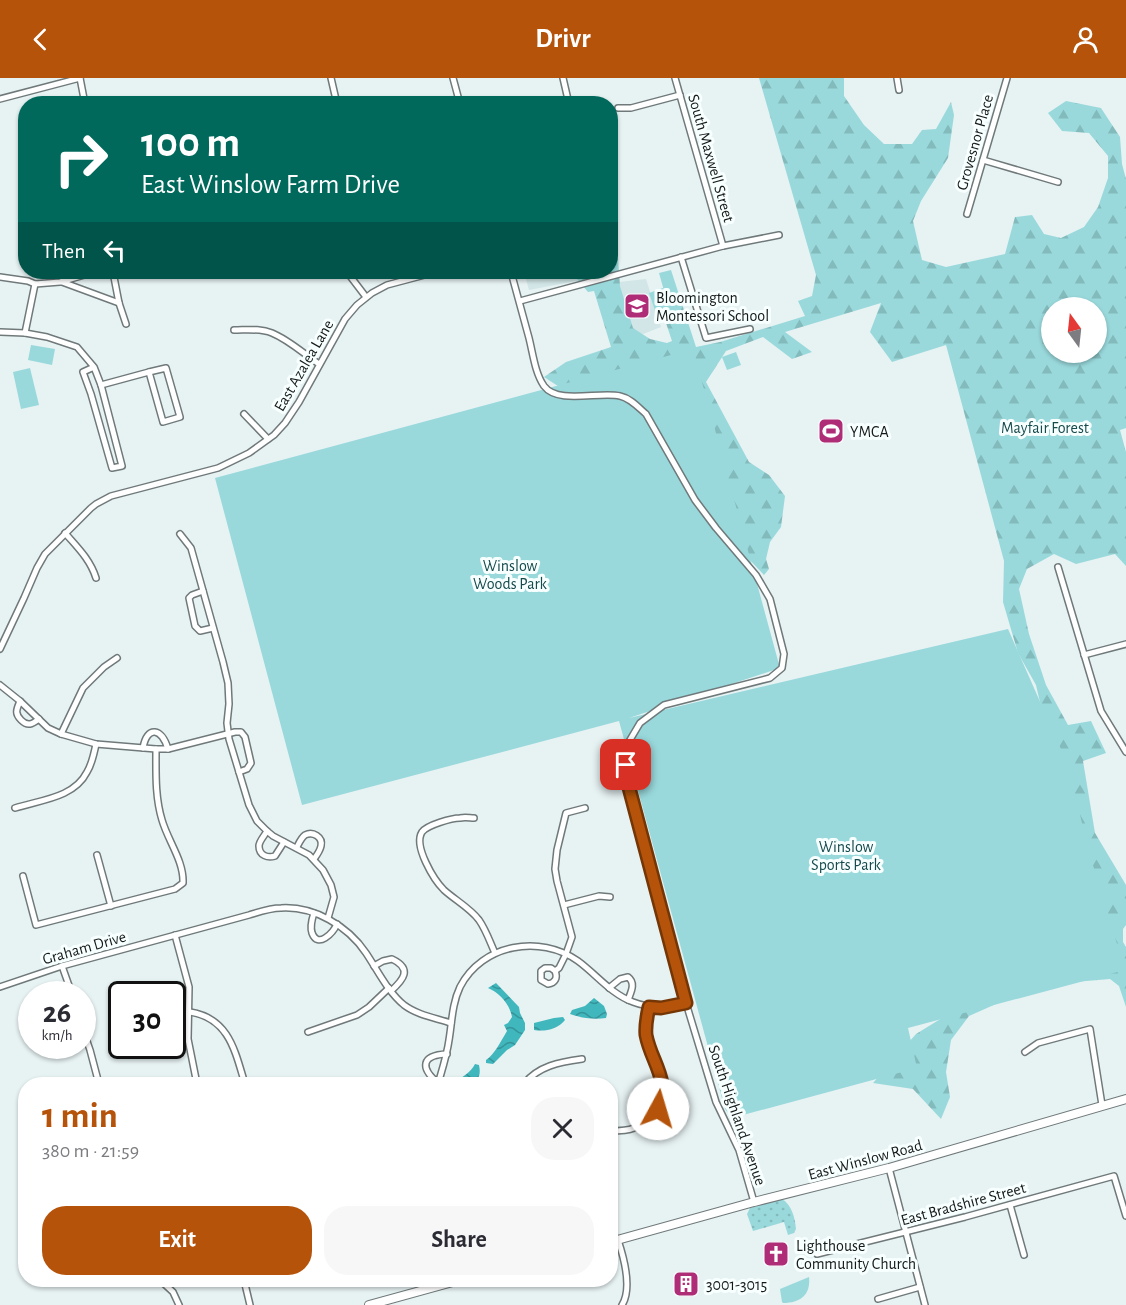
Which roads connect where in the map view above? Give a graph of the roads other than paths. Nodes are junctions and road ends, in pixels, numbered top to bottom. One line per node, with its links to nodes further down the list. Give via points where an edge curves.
1 (80, 78): 10 (street); 14 (street)
2 (331, 78): 11 (street)
3 (453, 78): 12 (street)
4 (563, 78): 13 (street)
5 (675, 78): 9 (street, South Maxwell Street)
6 (897, 78): 8 (street)
7 (1007, 78): 16 (street, Grovesnor Place)
8 (898, 90)
9 (680, 95): 15 (street); 20 (street, South Maxwell Street)
10 (83, 96)
11 (336, 96)
12 (458, 96)
13 (567, 96)
14 (0, 99)
15 (618, 108)
16 (983, 160): 17 (street); 18 (street, Grovesnor Place)
17 (1058, 182)
18 (967, 214)
19 (779, 235): 20 (street)
20 (723, 246): 21 (street)
21 (681, 257): 22 (street); 36 (street, via 706,338)
22 (618, 275)
23 (0, 277): 31 (street)
24 (70, 279): 30 (street)
25 (114, 279): 34 (street)
26 (352, 279): 32 (street)
27 (410, 279): 32 (street, East Azalea Lane, via 387,285)
28 (513, 279): 33 (street, South Highland Avenue)
29 (602, 279): 33 (street)
30 (60, 282): 31 (street); 34 (street)
31 (35, 284): 39 (street)
32 (366, 297): 40 (street, East Azalea Lane, via 345,319)
33 (520, 302): 93 (street, South Highland Avenue, via 545,387 564,396 621,396 646,414 694,500 756,575 770,600 784,654 782,668 770,678 664,705 640,723 624,750 627,780)
34 (119, 303): 35 (street)
35 (126, 324)
36 (750, 329)
37 (234, 330): 40 (street, via 270,333)
38 (0, 332): 39 (street)
39 (26, 333): 41 (street, via 77,347)
40 (320, 364): 45 (street, East Azalea Lane, via 292,413)
41 (94, 367): 43 (street); 43 (street, via 83,372 112,468 122,466)
42 (149, 372): 42 (street, via 166,368 180,417 163,422); 43 (street)
43 (101, 385)
44 (244, 414): 45 (street)
45 (268, 439): 46 (street, East Azalea Lane, via 218,468 111,496 96,504)
46 (65, 533): 49 (street, via 88,559); 53 (street, East Azalea Lane, via 41,560)
47 (180, 534): 50 (street, via 191,548)
48 (1058, 567): 54 (street)
49 (96, 578)
50 (203, 591): 51 (street); 51 (street, via 189,598 195,626 200,631)
51 (213, 628): 60 (street, via 228,683)
52 (1126, 644): 54 (street)
53 (0, 649)
54 (1084, 655): 65 (street, via 1101,711)
55 (117, 657): 59 (street, via 83,688)
56 (0, 685): 57 (street)
57 (21, 701): 58 (street); 58 (street, via 17,716 27,725)
58 (39, 719): 59 (street)
59 (61, 734): 61 (street)
60 (228, 734): 63 (street); 66 (street); 66 (street, via 243,734 251,760 247,769)
61 (96, 744): 62 (street); 67 (street, via 87,774 68,792)
62 (143, 748): 63 (street, via 152,732 160,733); 64 (street)
63 (168, 748): 64 (street)
64 (156, 749): 78 (street, via 159,806 183,883 175,889)
65 (1126, 752)
66 (238, 772): 70 (street, via 249,805)
67 (15, 808)
68 (585, 808): 77 (street, via 566,813 557,850 555,869)
69 (474, 818): 83 (street, via 428,826 419,835 432,875 477,918)
70 (267, 831): 71 (street); 71 (street, via 259,846 264,856 275,856)
71 (284, 842): 72 (street)
72 (297, 847): 74 (street); 74 (street, via 305,835 318,836 321,848)
73 (97, 855): 78 (street)
74 (315, 859): 80 (street, via 333,892)
75 (23, 876): 78 (street, via 36,925)
76 (610, 897): 77 (street, via 598,896)
77 (564, 905): 84 (street, via 572,937)
78 (111, 906)
79 (314, 913): 80 (street, Graham Drive); 81 (street, via 311,930 317,938 330,936); 82 (street, Graham Drive, via 270,909)
80 (328, 918): 81 (street, Graham Drive)
81 (337, 924): 86 (street, Graham Drive)
82 (175, 935): 85 (street, Graham Drive); 95 (street, via 189,987)
83 (495, 953): 84 (street, via 525,946); 96 (street, via 477,965 463,982)
84 (566, 954): 87 (street); 90 (street)
85 (62, 966): 88 (street); 89 (street, Graham Drive)
86 (374, 966): 91 (street, Graham Drive); 91 (street, via 392,959 400,964 402,980)
87 (555, 971)
88 (67, 981)
89 (0, 987)
90 (609, 988): 92 (street); 92 (street, via 622,977 628,977 633,985)
91 (390, 989): 96 (street, Graham Drive, via 413,1010); 97 (street, via 357,1015)
92 (628, 1000): 94 (street)
93 (686, 1003): 94 (street); 114 (street, South Highland Avenue, via 716,1102 739,1150)
94 (649, 1007): 109 (street, via 646,1032 663,1085)
95 (190, 1012): 103 (street, via 189,1048); 104 (street, via 208,1017 223,1029 235,1049)
96 (451, 1023): 99 (street)
97 (308, 1032)
98 (1025, 1053): 110 (street, via 1038,1043 1090,1029)
99 (447, 1054): 105 (street, via 427,1059); 106 (street)
100 (92, 1059): 102 (street)
101 (582, 1059): 107 (street, via 543,1068)
102 (97, 1077)
103 (195, 1077)
104 (243, 1077)
105 (432, 1077)
106 (440, 1077)
107 (531, 1077)
108 (1126, 1099): 110 (main road, East Winslow Road)
109 (662, 1101): 111 (street); 111 (street, via 670,1109 669,1118 661,1124)
110 (1101, 1105): 113 (main road, East Winslow Road)
111 (650, 1119): 112 (street, via 633,1129)
112 (618, 1130)
113 (889, 1168): 114 (main road, East Winslow Road); 117 (street)
114 (754, 1202): 118 (main road, East Winslow Road)
115 (1010, 1205): 116 (street, East Bradshire Street, via 1114,1176); 117 (street, East Bradshire Street); 121 (street)
116 (1126, 1216)
117 (906, 1232): 120 (street, East Bradshire Street); 125 (street)
118 (618, 1240)
119 (618, 1247): 127 (street, via 628,1288)
120 (817, 1254)
121 (1024, 1255)
122 (168, 1287): 128 (street)
123 (246, 1287): 129 (street)
124 (424, 1287): 130 (main road)
125 (920, 1287): 126 (street); 131 (street)
126 (878, 1299)
127 (624, 1304)
128 (179, 1305)
129 (250, 1305)
130 (369, 1305)
131 (925, 1305)

